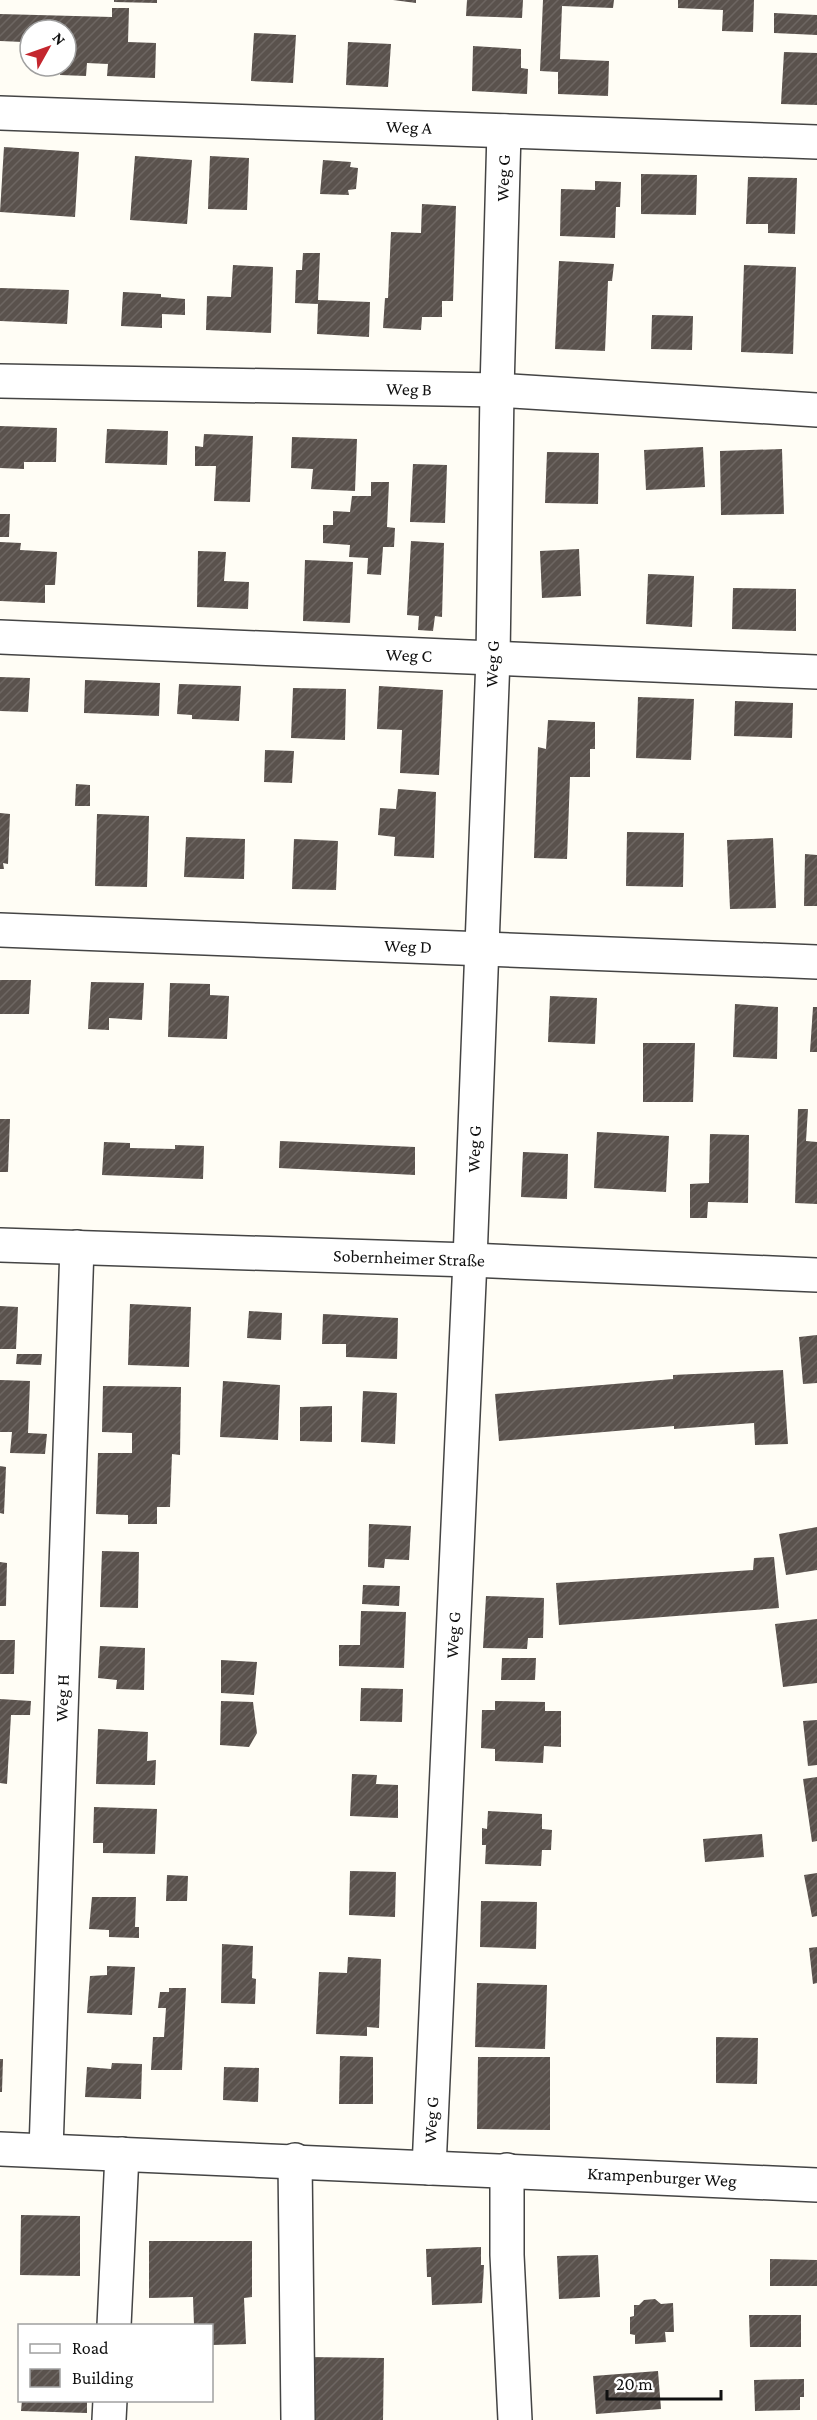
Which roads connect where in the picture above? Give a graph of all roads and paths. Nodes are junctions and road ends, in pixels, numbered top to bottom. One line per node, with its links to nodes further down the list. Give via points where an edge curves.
1 (0, 113): 2 (street, Weg A)
2 (504, 130): 3 (street, Weg A); 5 (street, Weg G)
3 (817, 142)
4 (0, 381): 5 (street, Weg B)
5 (497, 390): 6 (street, Weg B); 8 (street, Weg G)
6 (817, 410)
7 (0, 637): 8 (street, Weg C)
8 (493, 658): 9 (street, Weg C); 11 (street, Weg G)
9 (817, 672)
10 (0, 930): 11 (street, Weg D)
11 (481, 949): 12 (street, Weg D); 15 (street, Weg G)
12 (817, 962)
13 (0, 1245): 14 (street, Sobernheimer Straße)
14 (77, 1247): 15 (street, Sobernheimer Straße); 18 (street, Weg H)
15 (470, 1260): 16 (street, Sobernheimer Straße); 21 (street, Weg G)
16 (817, 1275)
17 (0, 2149): 18 (street, Krampenburger Weg)
18 (46, 2150): 19 (street, Krampenburger Weg)
19 (122, 2154): 20 (street, Krampenburger Weg); 24 (street)
20 (295, 2160): 21 (street, Krampenburger Weg); 27 (street)
21 (429, 2168): 22 (street, Krampenburger Weg)
22 (507, 2170): 23 (street, Krampenburger Weg); 28 (street)
23 (817, 2185)
24 (114, 2324)
25 (110, 2402): 26 (street)
26 (109, 2420)
27 (298, 2420)
28 (515, 2420)

